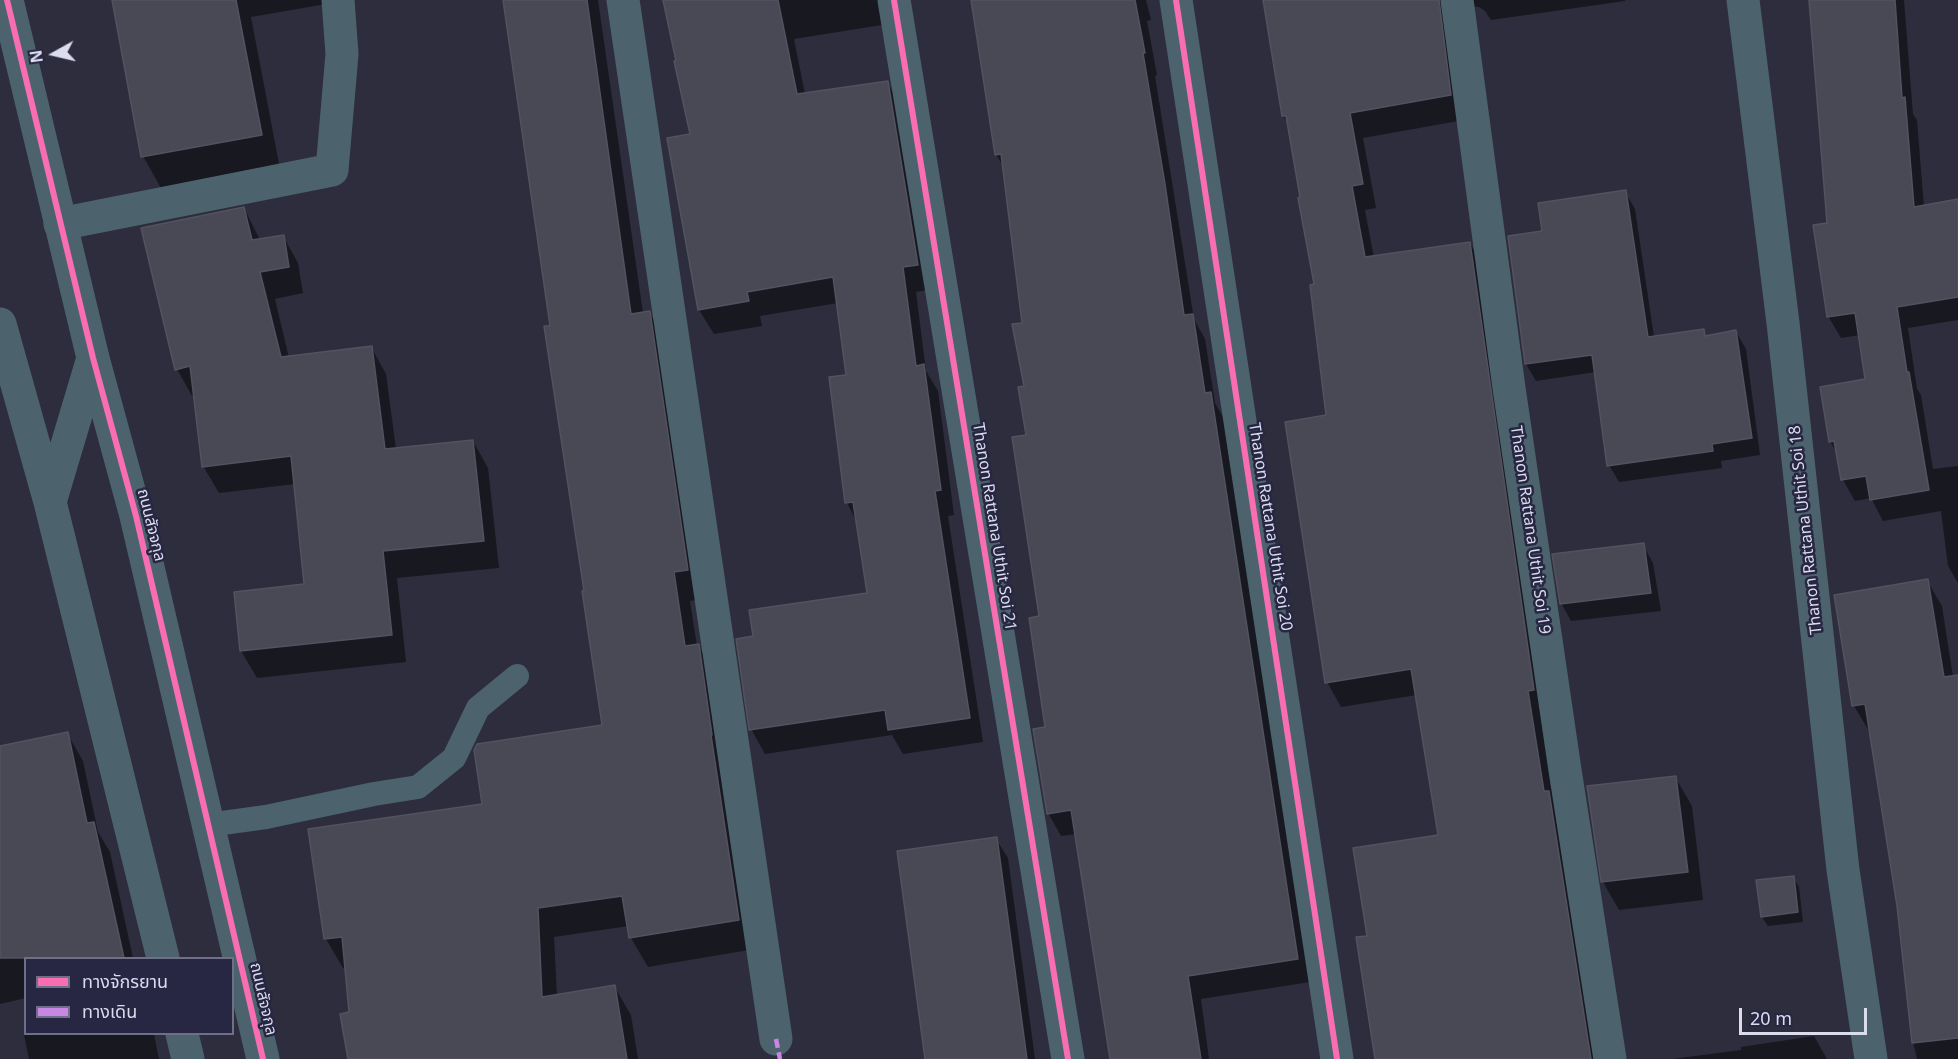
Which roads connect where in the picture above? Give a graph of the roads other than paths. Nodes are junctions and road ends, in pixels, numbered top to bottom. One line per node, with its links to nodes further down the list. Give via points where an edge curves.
1 (7, 0): 8 (street, ถนนสัจจกุล)
2 (338, 0): 8 (street, via 342,54 332,170)
3 (623, 0): 16 (street)
4 (894, 0): 19 (street, Thanon Rattana Uthit Soi 21)
5 (1176, 0): 20 (street, Thanon Rattana Uthit Soi 20)
6 (1457, 0): 21 (street, Thanon Rattana Uthit Soi 19, via 1509,388)
7 (1743, 0): 22 (street, Thanon Rattana Uthit Soi 18, via 1843,870)
8 (60, 224): 10 (street, ถนนสัจจกุล)
9 (0, 324): 11 (street)
10 (93, 358): 11 (street); 13 (street, ถนนสัจจกุล, via 136,516)
11 (50, 502): 14 (street)
12 (517, 675): 13 (lane, via 478,708 453,758 418,787)
13 (208, 825): 18 (street, ถนนสัจจกุล)
14 (163, 957)
15 (182, 1035): 17 (street)
16 (776, 1039)
17 (188, 1059)
18 (263, 1059)
19 (1068, 1059)
20 (1337, 1059)
21 (1610, 1059)
22 (1871, 1059)

